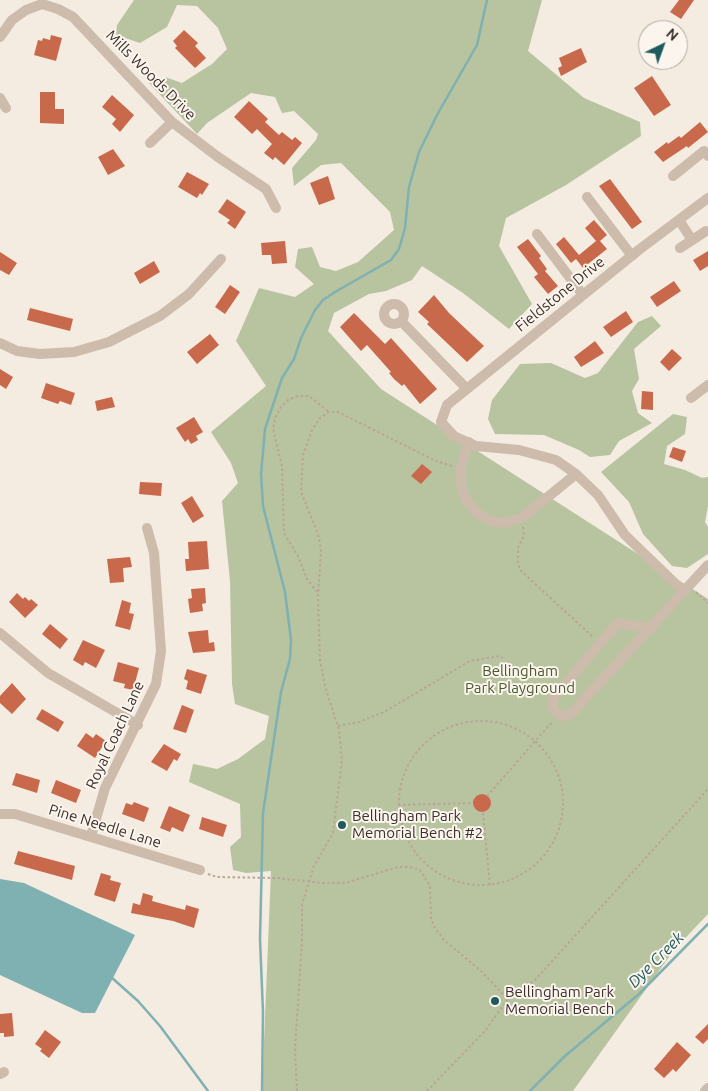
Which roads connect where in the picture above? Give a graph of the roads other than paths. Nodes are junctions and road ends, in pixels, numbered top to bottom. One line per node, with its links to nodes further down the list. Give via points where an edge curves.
1 (42, 2): 2 (street, Mills Woods Drive, via 19,15); 5 (street, Mills Woods Drive, via 73,18)
2 (0, 37)
3 (0, 98): 4 (street)
4 (6, 108)
5 (172, 122): 6 (street); 11 (street, Mills Woods Drive, via 266,189)
6 (150, 143)
7 (708, 156): 8 (street, via 704,151)
8 (673, 176)
9 (587, 196): 17 (street)
10 (708, 198): 12 (street, Fieldstone Drive)
11 (276, 208)
12 (679, 220): 15 (street); 17 (street, Fieldstone Drive)
13 (706, 231): 15 (street)
14 (537, 234): 19 (street)
15 (692, 240): 16 (street)
16 (680, 248)
17 (632, 256): 19 (street, Fieldstone Drive)
18 (221, 259): 21 (street, via 188,294 160,316 109,342 74,352 40,354)
19 (583, 295): 23 (street, Fieldstone Drive)
20 (401, 320): 23 (street)
21 (0, 343)
22 (708, 385): 24 (street)
23 (467, 389): 25 (street, Fieldstone Drive, via 447,405 441,422 454,436)
24 (691, 398)
25 (469, 442): 26 (street, via 556,460); 26 (street, via 461,467 461,486 467,501 491,521 505,523 522,518)
26 (576, 474): 29 (street, via 598,495 625,535)
27 (147, 528): 32 (street, Royal Coach Lane, via 154,553 161,651 156,684)
28 (708, 565): 29 (street)
29 (686, 588): 30 (street)
30 (648, 628): 30 (street, via 571,714 559,714 554,708 553,698 618,623)
31 (0, 633): 32 (street, via 48,673)
32 (138, 725): 34 (street, Royal Coach Lane, via 105,788)
33 (0, 814): 34 (street, Pine Needle Lane, via 15,814)
34 (91, 836): 35 (street, Pine Needle Lane)
35 (200, 870)
36 (708, 1088): 37 (street)
37 (705, 1091)

